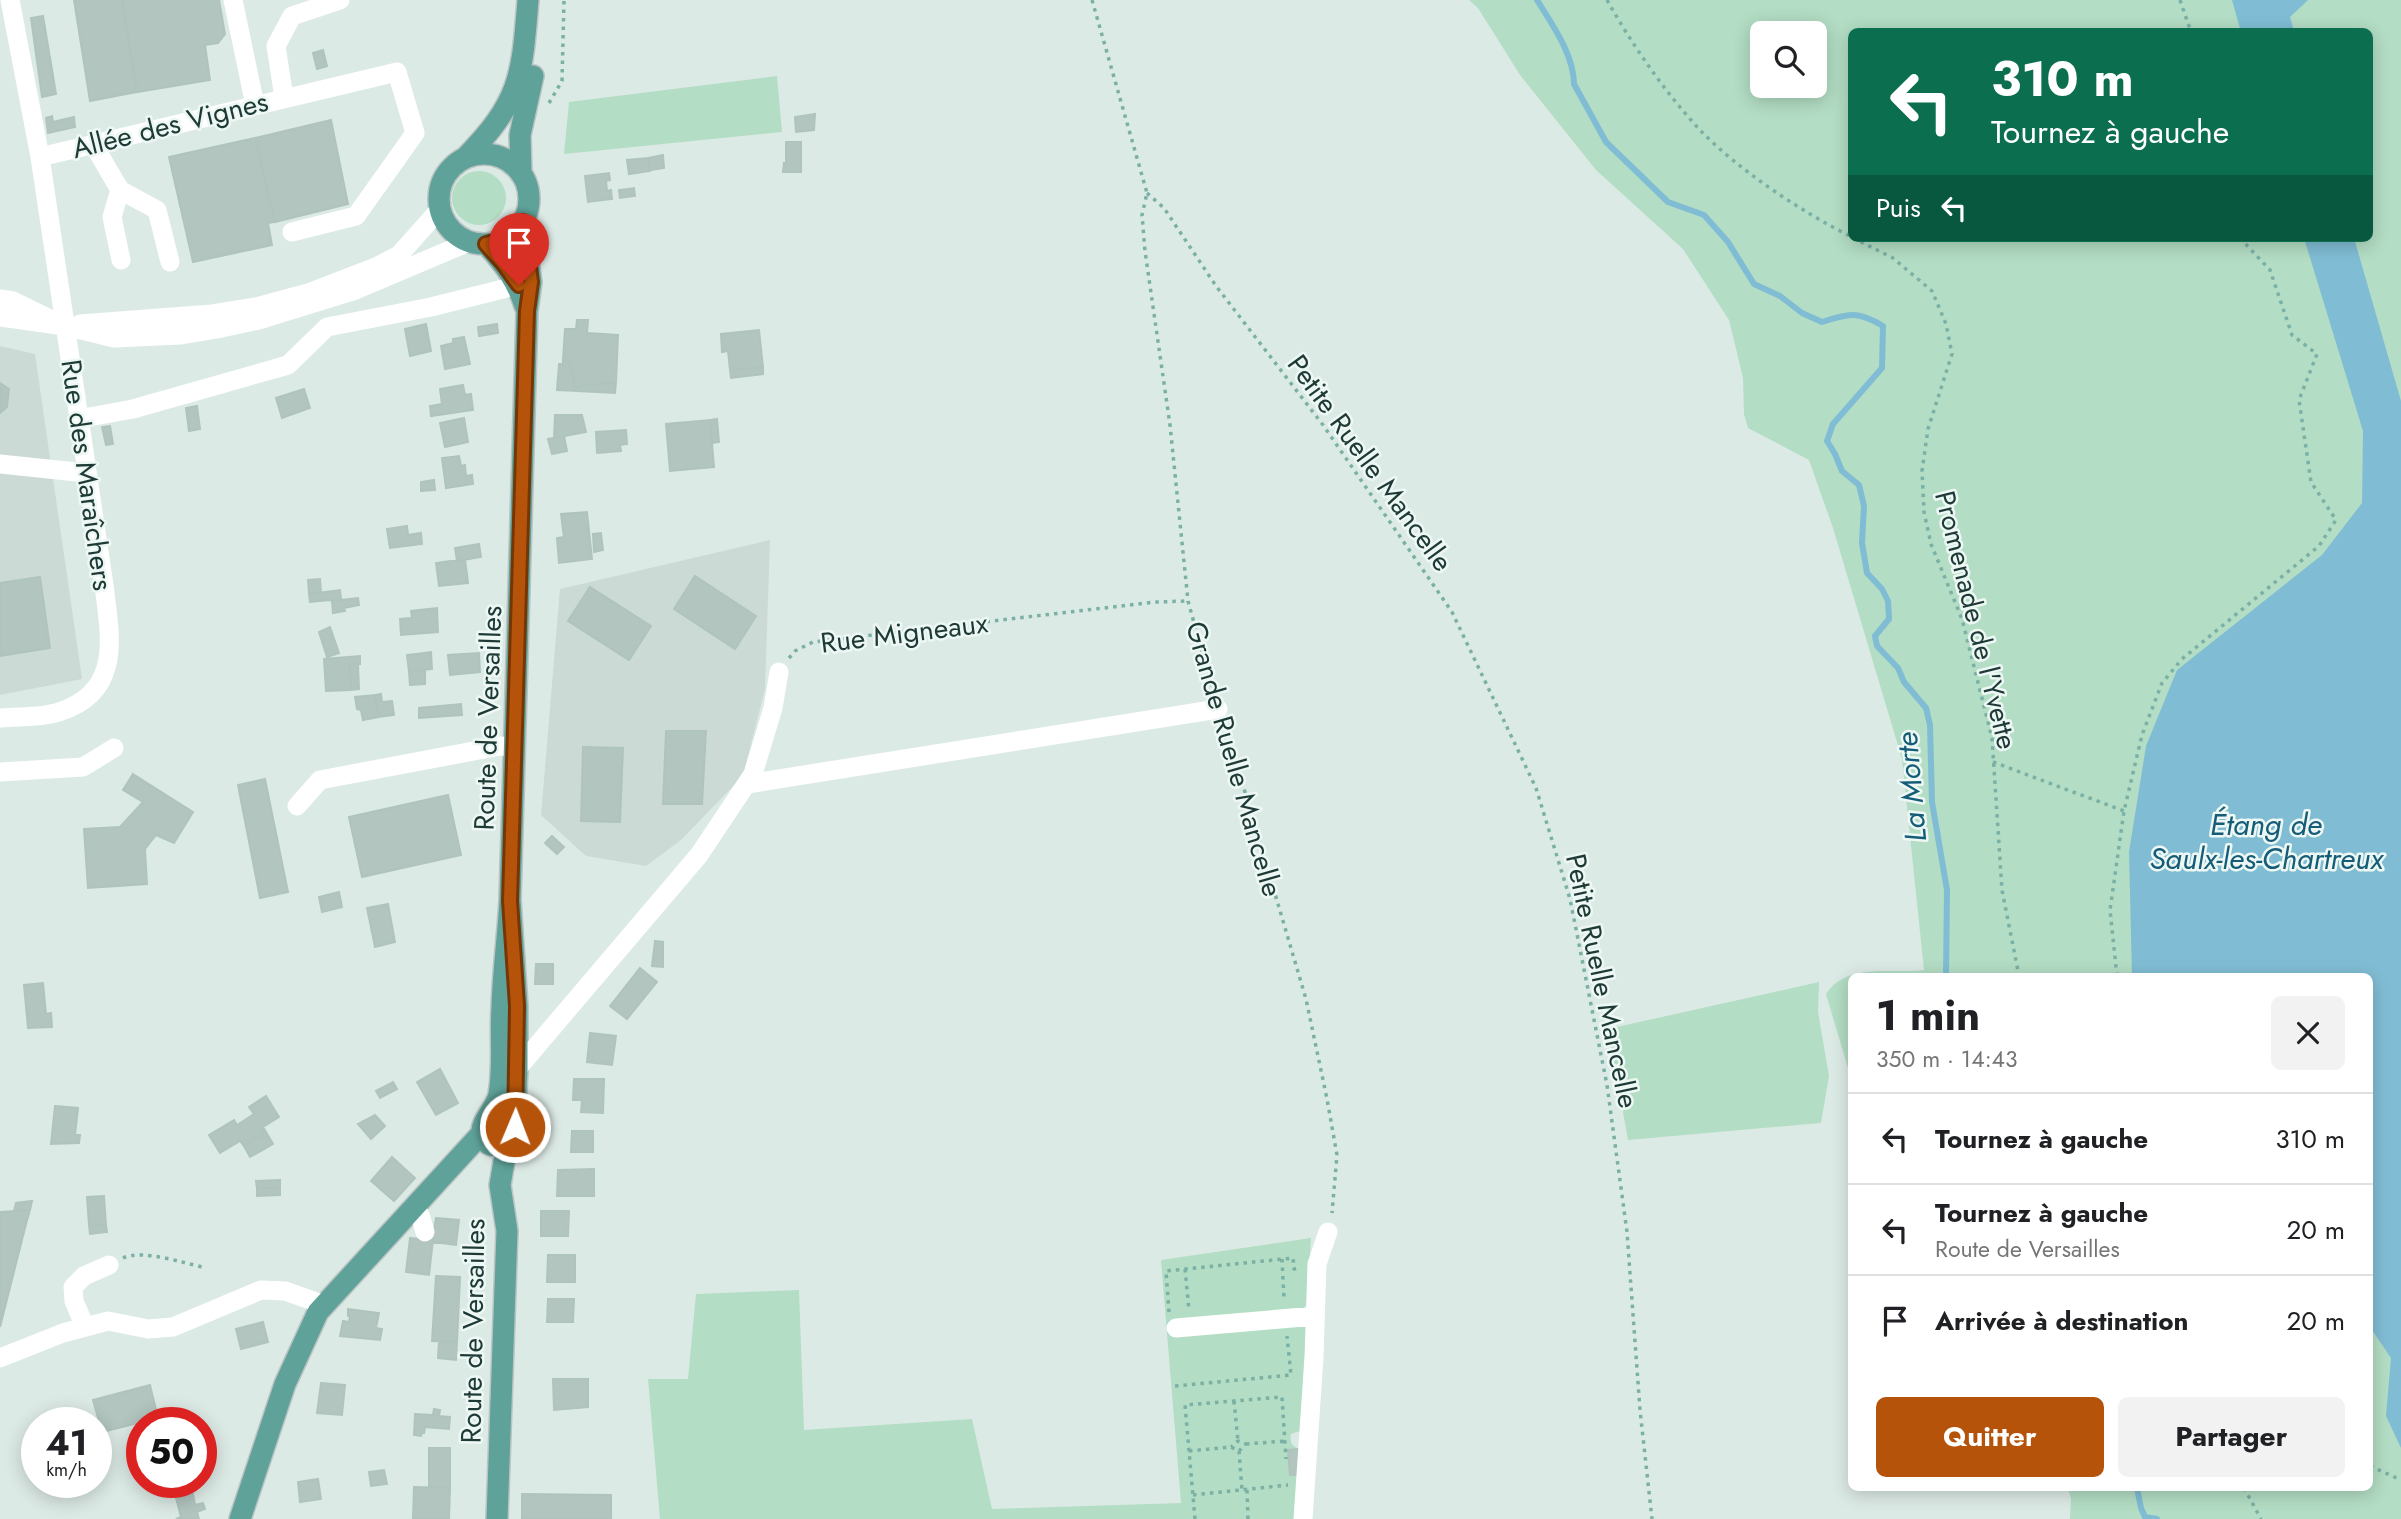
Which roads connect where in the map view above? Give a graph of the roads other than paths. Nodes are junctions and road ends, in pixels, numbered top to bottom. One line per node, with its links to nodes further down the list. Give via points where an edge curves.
1 (10, 0): 9 (street, Rue des Maraîchers)
2 (233, 0): 7 (street)
3 (340, 0): 6 (street, via 292,16 276,46)
4 (528, 0): 10 (main road, via 515,93 494,127)
5 (540, 0): 11 (main road, via 534,72 520,135)
6 (292, 95): 7 (street, Allée des Vignes); 15 (street, Allée des Vignes, via 397,72 415,133 356,216)
7 (255, 105): 8 (street, Allée des Vignes)
8 (93, 144): 9 (street, Allée des Vignes); 12 (street)
9 (40, 157): 23 (street, Rue des Maraîchers)
10 (465, 158): 11 (main road, via 490,155); 13 (main road, via 441,185)
11 (521, 174): 14 (main road, via 528,189)
12 (120, 190): 17 (street, via 112,217); 18 (street, via 157,210)
13 (440, 209): 16 (main road, via 456,234); 23 (street, via 399,255 307,293 212,314)
14 (523, 222): 16 (main road, via 500,241); 21 (main road, Route de Versailles, via 531,282)
15 (292, 232)
16 (477, 243): 19 (main road, Route de Versailles, via 503,263); 23 (street, via 353,291 218,329 114,338)
17 (121, 260)
18 (170, 262)
19 (519, 285): 21 (main road, Route de Versailles); 24 (street, via 327,327 288,365 133,409)
20 (0, 299): 23 (street)
21 (527, 311): 30 (main road, Route de Versailles)
22 (0, 317): 23 (street)
23 (65, 326): 24 (street, Rue des Maraîchers)
24 (78, 419): 26 (street, Rue des Maraîchers)
25 (0, 464): 26 (street)
26 (86, 473): 29 (street, Rue des Maraîchers, via 111,645 108,667 79,704 57,713)
27 (779, 672): 33 (street, via 773,708)
28 (1218, 709): 33 (street)
29 (0, 718)
30 (515, 747): 34 (street, via 320,780); 35 (main road, Route de Versailles)
31 (114, 748): 32 (street, via 83,767)
32 (0, 772)
33 (747, 784): 36 (street, via 699,855)
34 (296, 806)
35 (510, 901): 36 (main road, Route de Versailles); 37 (main road, via 499,1095)
36 (517, 1069): 38 (main road, Route de Versailles)
37 (487, 1124): 38 (main road, via 487,1142 496,1147); 39 (main road)
38 (511, 1136): 49 (main road, Route de Versailles, via 500,1185 507,1231)
39 (412, 1209): 40 (street, via 420,1215); 43 (main road)
40 (425, 1231)
41 (1328, 1232): 44 (street, via 1317,1264)
42 (109, 1265): 46 (street, via 84,1276 73,1287)
43 (325, 1305): 46 (street, via 285,1291 261,1290 173,1327 148,1329 108,1321); 48 (main road, via 285,1384)
44 (1315, 1316): 45 (street); 50 (street)
45 (1179, 1325)
46 (85, 1327): 47 (street)
47 (0, 1358)
48 (240, 1519)
49 (497, 1519)
50 (1303, 1519)

